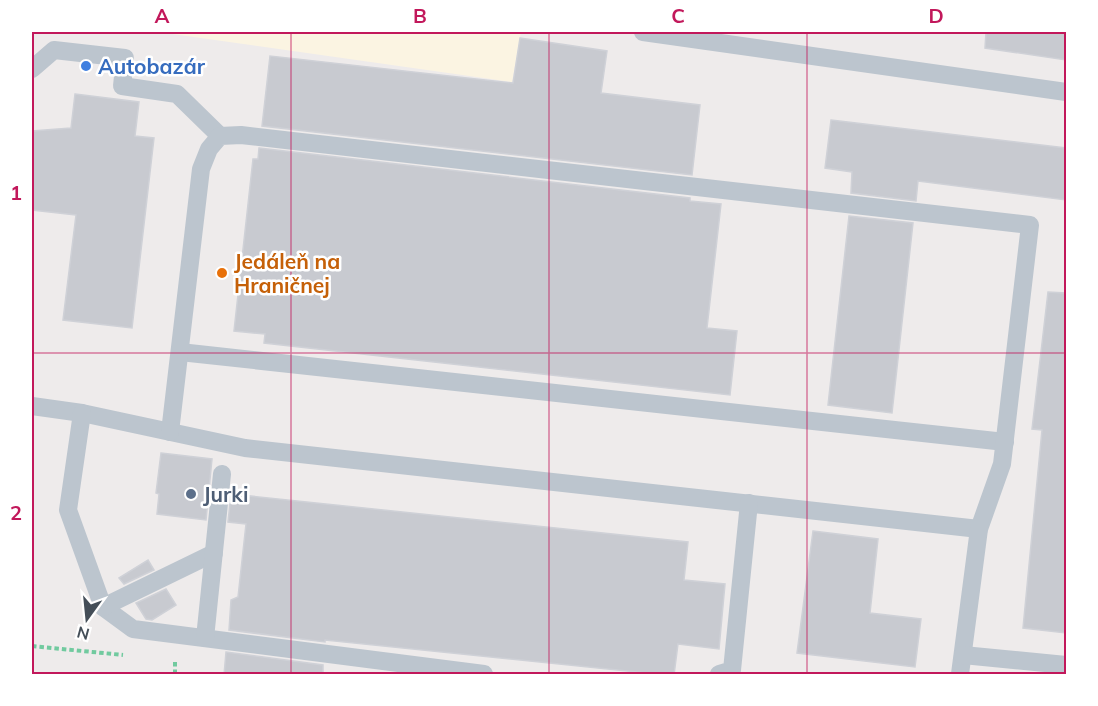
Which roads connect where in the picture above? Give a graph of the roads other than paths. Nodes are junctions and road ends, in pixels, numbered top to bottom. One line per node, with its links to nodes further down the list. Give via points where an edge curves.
1 (643, 32): 3 (lane)
2 (32, 69): 4 (lane, via 54,50 125,58 122,86 177,94)
3 (1066, 92)
4 (220, 136): 5 (lane, via 209,149 201,169); 9 (lane, via 241,135 1030,225)
5 (180, 352): 8 (lane); 9 (lane)
6 (32, 406): 7 (lane)
7 (82, 412): 8 (lane); 14 (lane, via 68,510)
8 (170, 432): 11 (lane, via 245,448)
9 (1005, 442): 12 (lane, via 1002,464)
10 (222, 474): 13 (lane)
11 (748, 504): 12 (lane); 19 (lane, via 732,670)
12 (979, 529): 16 (lane)
13 (214, 553): 14 (lane); 15 (lane)
14 (103, 607): 15 (lane, via 133,629)
15 (205, 638): 18 (lane)
16 (963, 655): 17 (lane); 20 (lane)
17 (1066, 665)
18 (484, 675)
19 (718, 675)
20 (960, 675)

